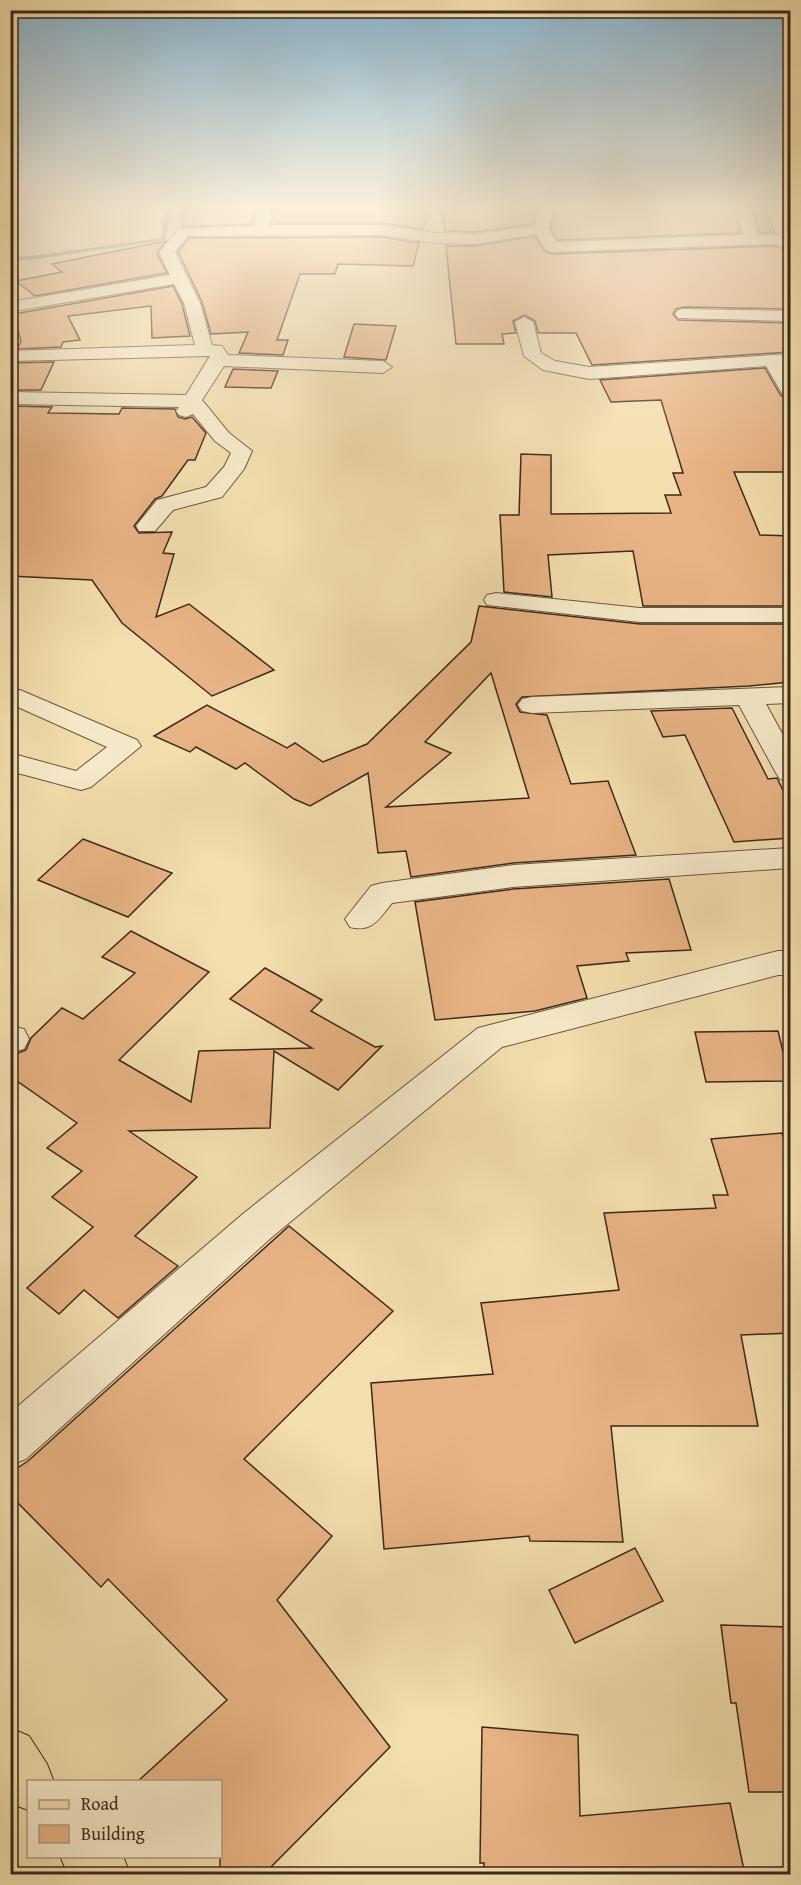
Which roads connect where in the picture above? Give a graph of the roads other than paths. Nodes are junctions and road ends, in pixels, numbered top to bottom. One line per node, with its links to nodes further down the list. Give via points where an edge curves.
1 (92, 293): 3 (street)
2 (187, 293): 7 (street)
3 (10, 307)
4 (684, 314): 5 (street)
5 (790, 316)
6 (524, 322): 9 (street, via 533,356 564,370 602,373)
7 (212, 355): 8 (street); 10 (street); 13 (street)
8 (10, 356)
9 (781, 359): 11 (street)
10 (383, 367)
11 (790, 391)
12 (10, 398): 13 (street)
13 (190, 406): 14 (street, via 242,451 214,492 165,505)
14 (147, 526)
15 (496, 600): 16 (street, via 640,615)
16 (790, 615)
17 (790, 695): 19 (street)
18 (20, 698): 21 (street, via 127,746 81,782)
19 (749, 698): 20 (street); 22 (street)
20 (532, 705)
21 (10, 762)
22 (790, 774)
23 (790, 858): 24 (street, via 513,876 382,894)
24 (361, 919)
25 (790, 963): 26 (street, via 491,1037 258,1226)
26 (10, 1443)
27 (10, 1755): 28 (main road)
28 (27, 1781)
29 (89, 1858): 30 (main road)
30 (102, 1875)

